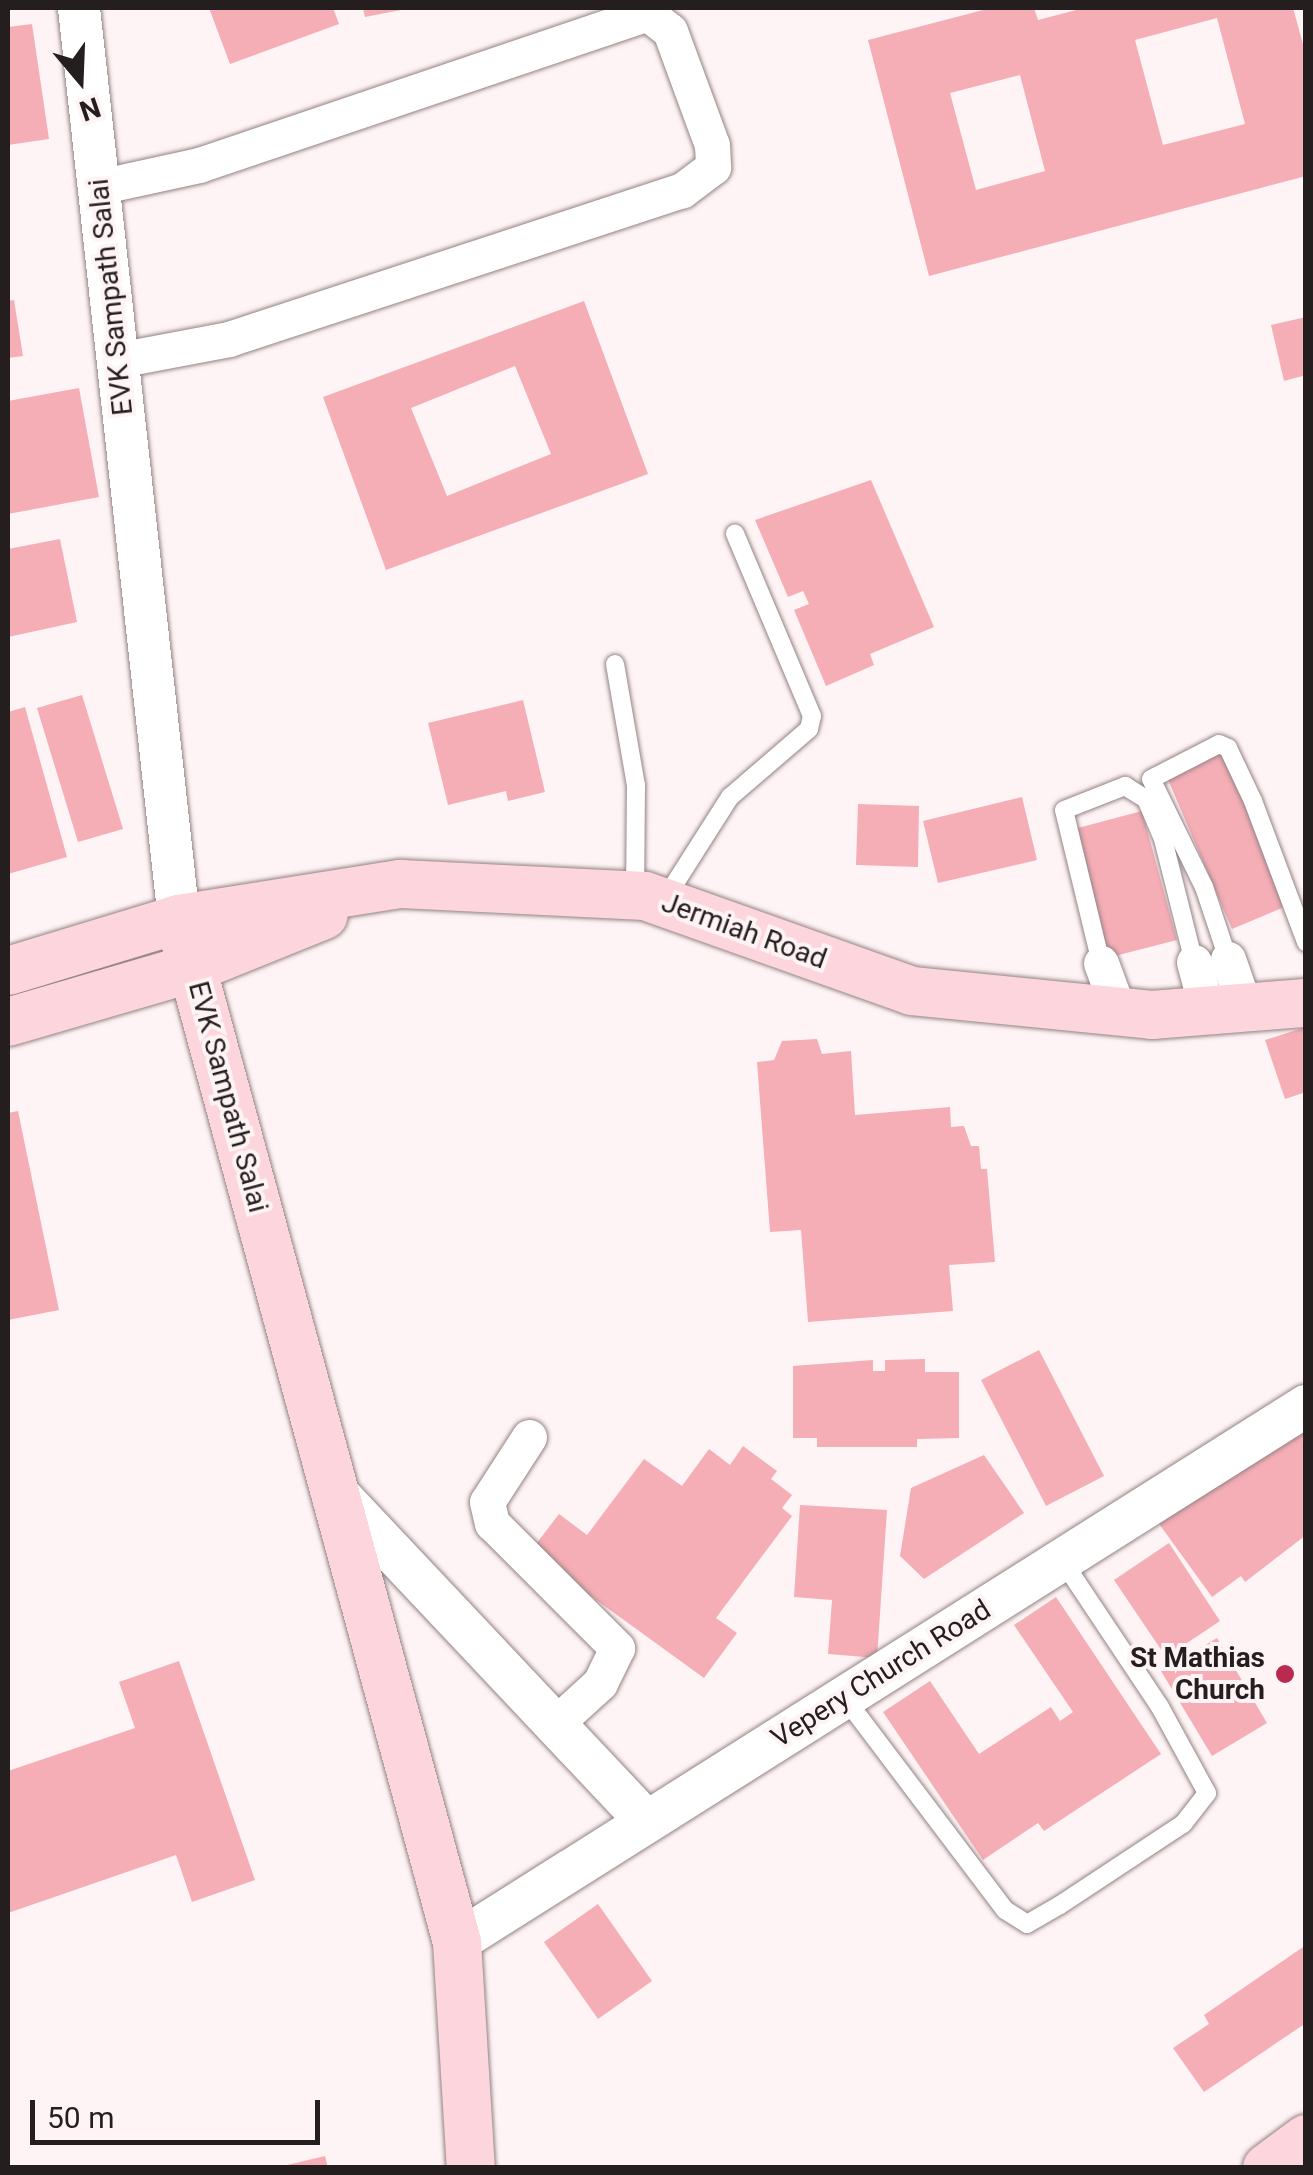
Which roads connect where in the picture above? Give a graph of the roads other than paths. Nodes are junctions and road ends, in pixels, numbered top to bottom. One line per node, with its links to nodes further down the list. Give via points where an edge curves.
1 (78, 8): 2 (street, EVK Sampath Salai)
2 (98, 187): 3 (street, EVK Sampath Salai); 3 (street, via 199,165 647,12 670,31 712,145 713,167 682,190 229,339)
3 (118, 360): 8 (street, EVK Sampath Salai)
4 (735, 534): 7 (lane, via 812,716 809,729 730,796)
5 (614, 664): 7 (lane)
6 (402, 884): 7 (main road, Jermiah Road); 8 (main road, Jermiah Road); 12 (main road)
7 (649, 899): 16 (main road, Jermiah Road, via 912,991)
8 (179, 919): 12 (main road, EVK Sampath Salai); 13 (main road, Jermiah Road)
9 (1306, 942): 10 (lane, via 1253,801 1228,748 1219,744 1150,779 1204,887)
10 (1211, 960): 11 (lane, via 1146,798 1124,786 1064,810); 15 (street)
11 (1102, 964): 16 (street)
12 (193, 968): 17 (main road); 20 (main road, EVK Sampath Salai)
13 (8, 971)
14 (1306, 1003): 15 (main road, Jermiah Road)
15 (1226, 1009): 16 (main road, Jermiah Road)
16 (1119, 1012)
17 (8, 1022)
18 (1306, 1406): 21 (street, Vepery Church Road)
19 (529, 1437): 23 (street, via 487,1502 492,1523 616,1648 600,1684)
20 (336, 1492): 23 (street); 25 (main road, EVK Sampath Salai)
21 (1062, 1560): 22 (street, Vepery Church Road); 22 (lane, via 1208,1793 1183,1824 1060,1905 1027,1924 1005,1910)
22 (844, 1697): 24 (street, Vepery Church Road)
23 (554, 1725): 24 (street)
24 (647, 1822): 25 (street, Vepery Church Road)
25 (458, 1942): 27 (main road, EVK Sampath Salai)
26 (1306, 2140): 28 (main road)
27 (471, 2168)
28 (1268, 2168)

